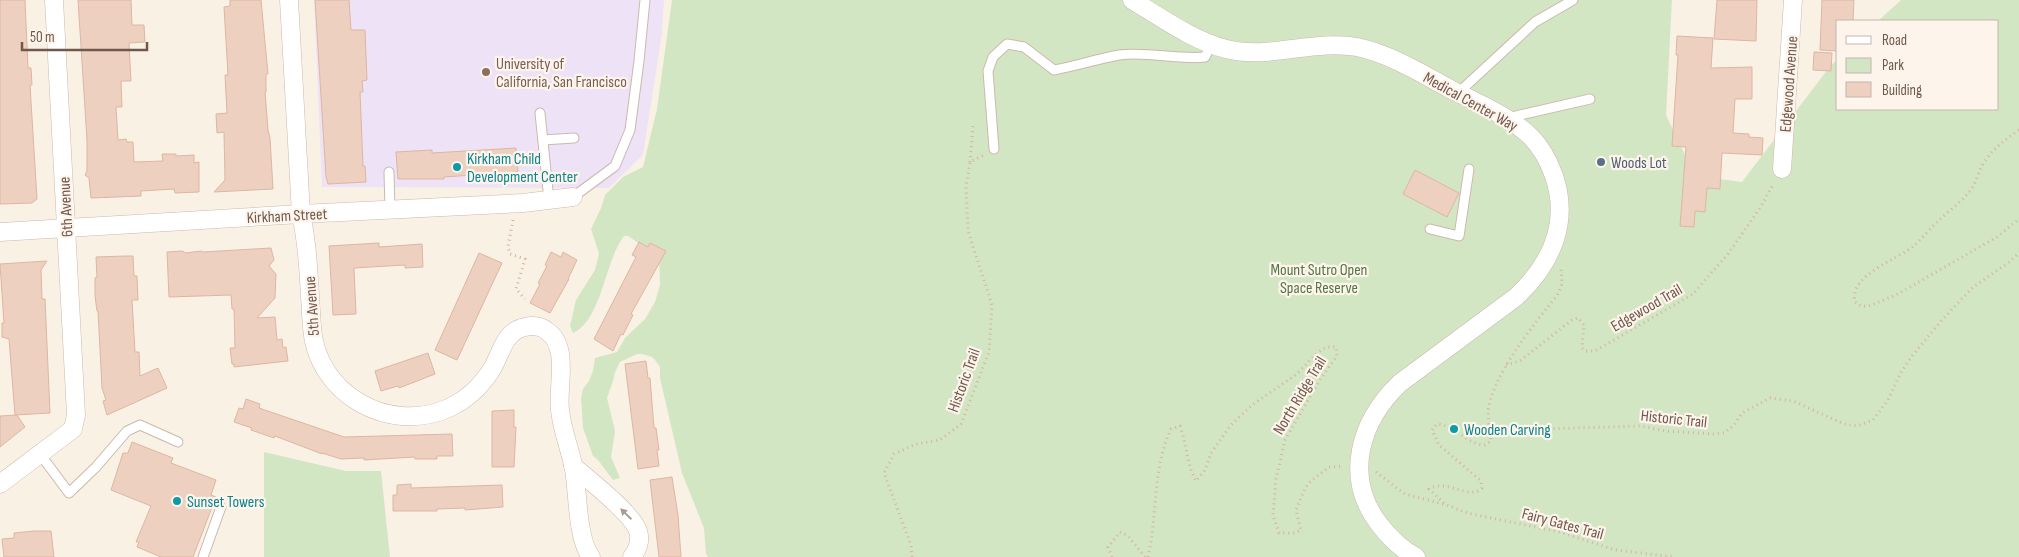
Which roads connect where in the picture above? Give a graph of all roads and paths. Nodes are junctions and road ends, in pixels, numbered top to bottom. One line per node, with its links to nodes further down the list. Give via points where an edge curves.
1 (54, 0): 27 (street, 6th Avenue)
2 (289, 0): 24 (street, 5th Avenue)
3 (645, 0): 21 (lane, via 630,130 615,166)
4 (1132, 0): 7 (street, Medical Center Way)
5 (1573, 0): 8 (lane, via 1535,22)
6 (1793, 0): 19 (street, Edgewood Avenue)
7 (1212, 45): 8 (street, Medical Center Way, via 1254,53 1332,45 1359,48 1390,58); 16 (lane, via 1205,56 1120,55 1054,70 1024,47 1007,44 994,57 988,71)
8 (1458, 93): 11 (street, Medical Center Way)
9 (1590, 98): 11 (lane)
10 (540, 113): 15 (lane)
11 (1508, 120): 30 (street, Medical Center Way, via 1538,145 1554,176 1560,210)
12 (973, 126): 17 (path, Historic Trail)
13 (2019, 130): 25 (path, via 1995,147 1972,188 1959,203 1910,249 1862,280 1856,288 1855,302 1870,306 1896,295 1997,237)
14 (574, 138): 15 (lane)
15 (543, 140): 22 (lane)
16 (994, 148): 17 (path)
17 (970, 162): 45 (path, Historic Trail, via 966,187 968,231 992,305 989,352 961,424 940,440 916,444 894,454 884,473 911,545)
18 (1469, 168): 28 (lane, via 1459,236)
19 (1782, 169): 33 (path, Edgewood Trail, via 1728,254 1693,294 1595,351 1582,348 1584,325 1578,318 1573,319 1520,361)
20 (389, 172): 23 (lane)
21 (573, 197): 22 (street, Kirkham Street)
22 (549, 200): 23 (street, Kirkham Street)
23 (390, 209): 24 (street, Kirkham Street)
24 (301, 214): 27 (street, Kirkham Street); 37 (street, 5th Avenue, via 307,241 313,341 326,371 342,390 367,407 393,416 418,416 440,411 461,402 478,388 491,371 509,335 523,328 539,327 553,336 558,344 560,411)
25 (2019, 219)
26 (513, 225): 32 (path, via 508,246 510,254 525,259 516,290)
27 (66, 228): 29 (street, Kirkham Street); 36 (street, 6th Avenue, via 76,415 73,429)
28 (1430, 229)
29 (0, 232)
30 (1552, 251): 33 (path, via 1560,256 1562,284 1557,296); 38 (street, Medical Center Way, via 1516,297 1388,394 1370,422)
31 (2019, 253): 34 (path, Historic Trail, via 1973,287 1942,320 1912,356 1888,400 1872,420 1857,426 1844,424 1793,401 1770,398 1742,413 1724,433 1714,434 1641,426 1507,430)
32 (525, 299)
33 (1505, 366): 34 (path, via 1490,402)
34 (1490, 426): 40 (path, via 1491,441 1486,444 1467,440 1444,424 1437,424 1432,430 1438,445 1481,481 1482,488 1473,493 1443,486 1429,489)
35 (178, 442): 36 (lane, via 140,425 127,431 69,494)
36 (40, 454): 39 (street)
37 (573, 466): 43 (street, 5th Avenue, via 583,541); 44 (street, one-way to 37, via 639,538 634,523)
38 (1359, 466): 40 (path, North Ridge Trail, via 1369,467 1405,494); 47 (path, North Ridge Trail, via 1329,467 1312,480 1296,510 1301,530 1295,534 1279,534 1274,515 1276,479 1285,440 1312,392 1338,356 1336,347 1326,347 1297,374 1252,404 1231,425 1196,481 1187,461 1186,443 1180,426 1171,429 1159,462 1153,534); 48 (street, Medical Center Way, via 1362,491 1375,519 1397,545)
39 (0, 484)
40 (1447, 505): 49 (path, Fairy Gates Trail, via 1466,513 1560,532 1615,550)
41 (221, 506): 42 (lane)
42 (203, 557)
43 (591, 557)
44 (632, 557)
45 (912, 557)
46 (1112, 557): 47 (path, North Ridge Trail, via 1108,547 1120,532 1128,536)
47 (1147, 557)
48 (1416, 557)
49 (1675, 557)

